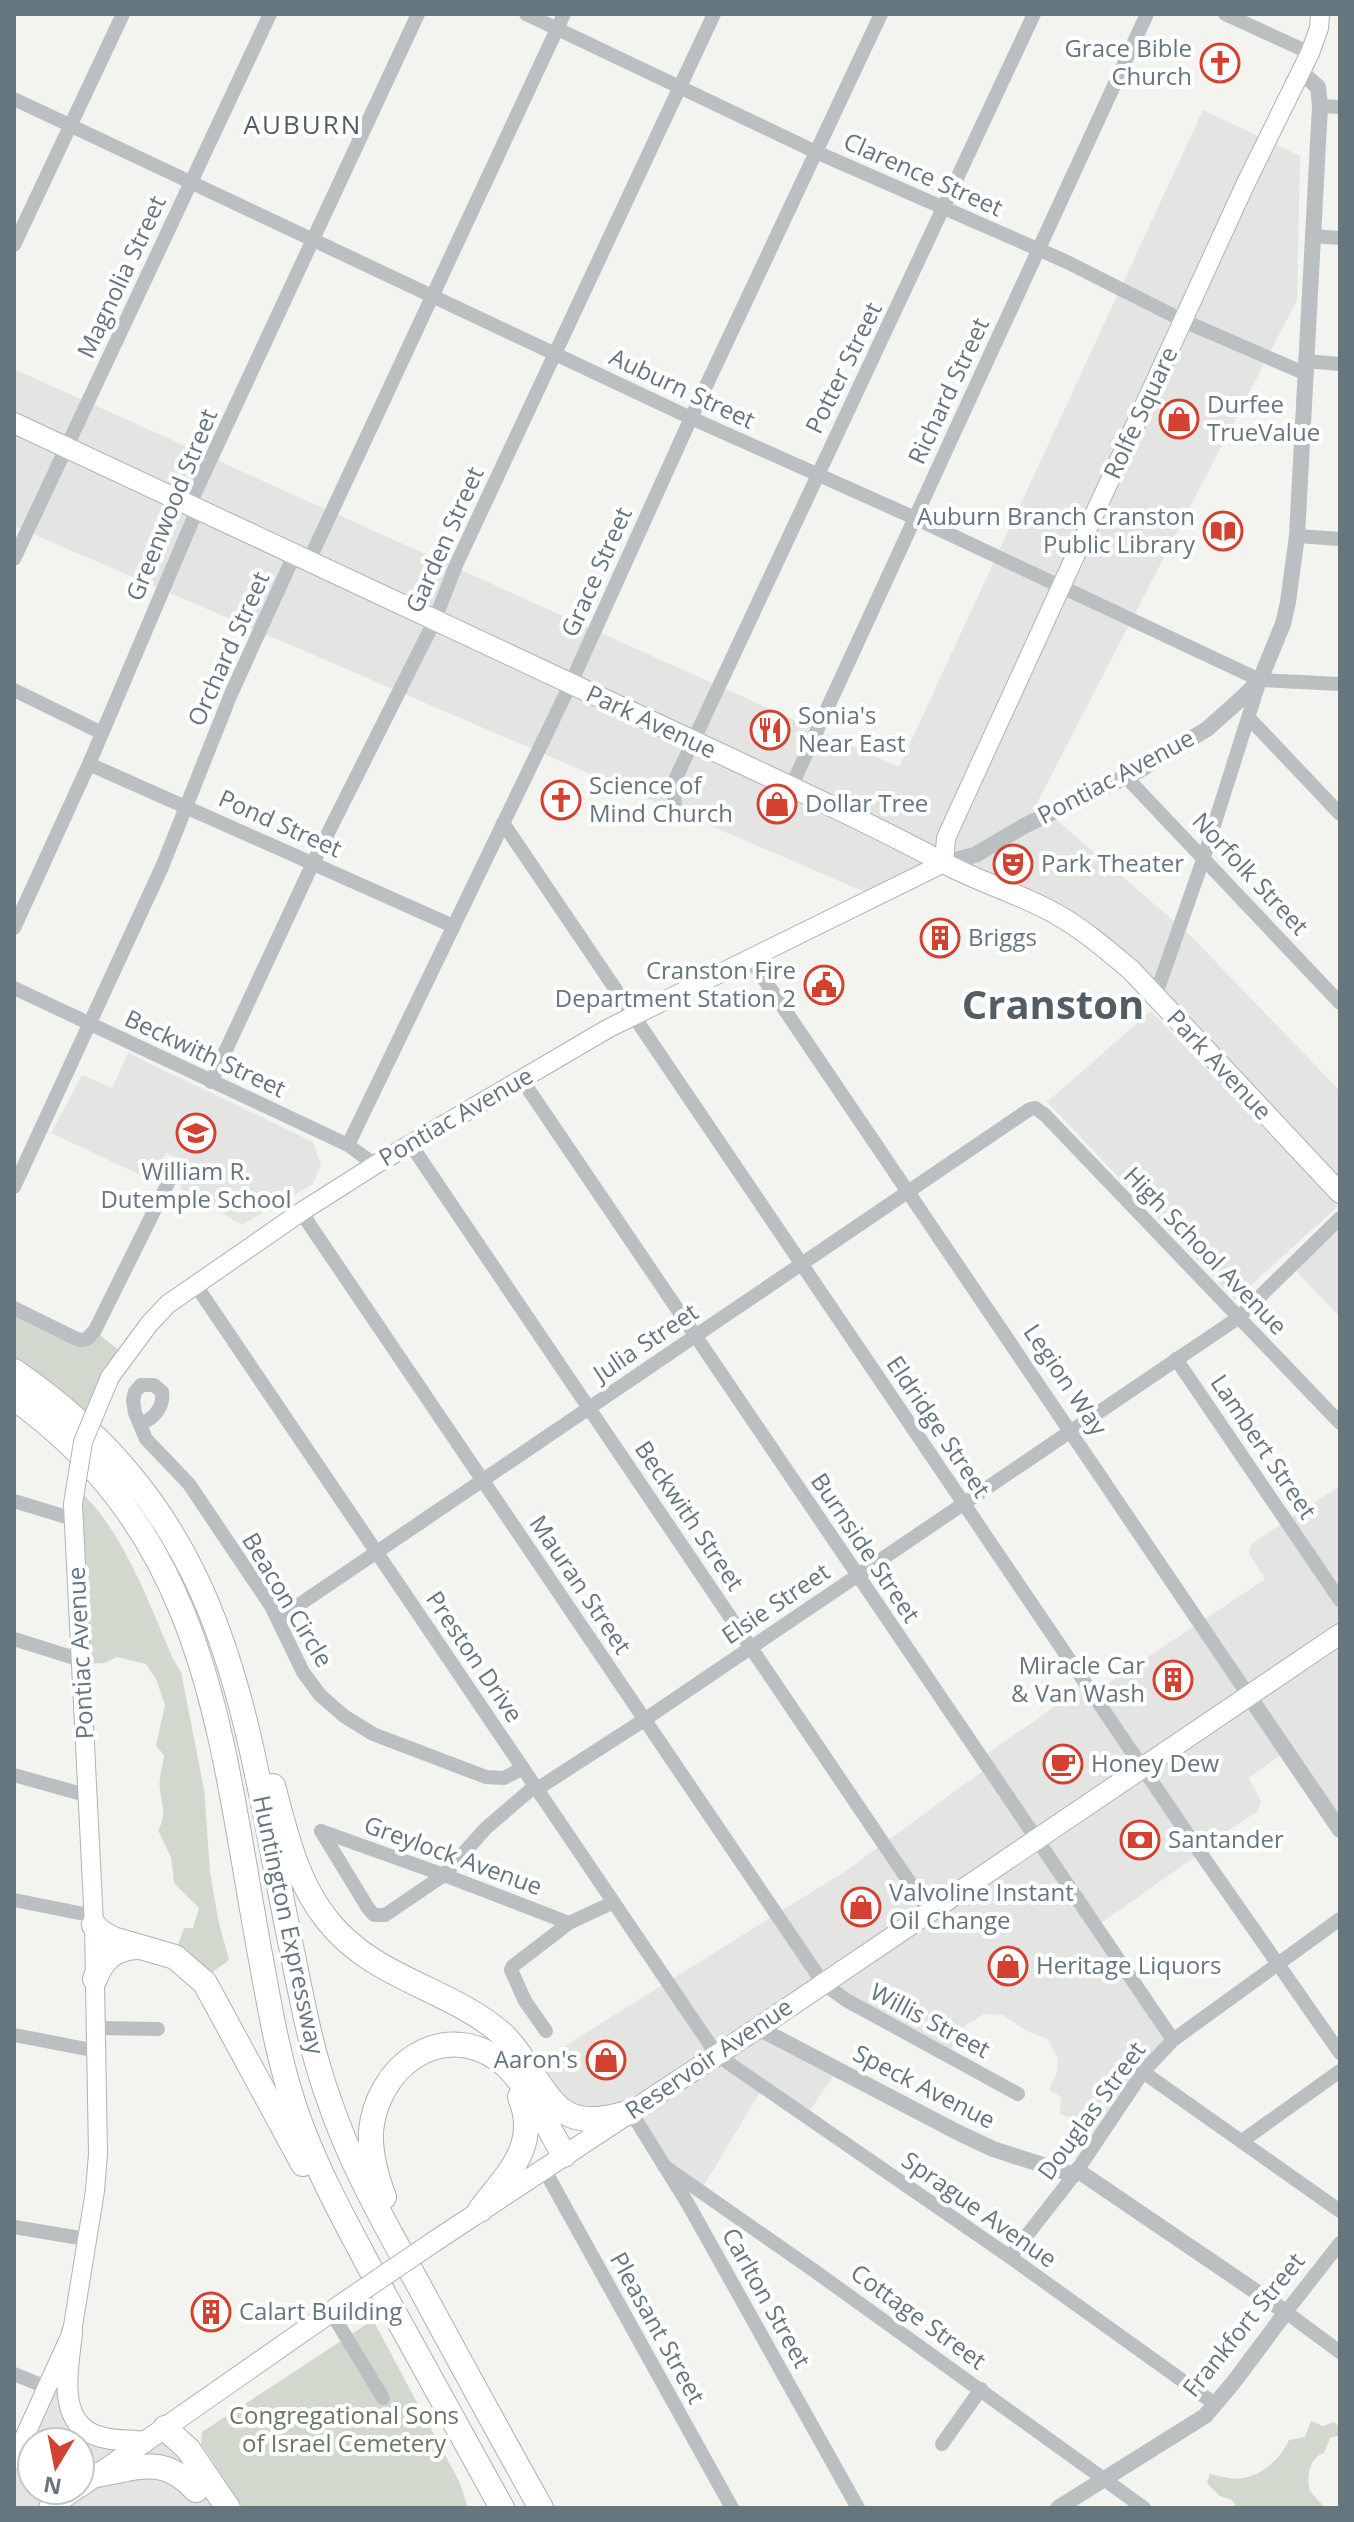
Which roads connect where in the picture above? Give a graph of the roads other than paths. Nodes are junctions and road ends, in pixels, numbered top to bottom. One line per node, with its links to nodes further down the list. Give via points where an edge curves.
1 (123, 14): 19 (street)
2 (270, 14): 21 (street, Magnolia Street)
3 (418, 14): 25 (street, Greenwood Street)
4 (526, 14): 12 (street, Clarence Street)
5 (564, 14): 12 (street, Orchard Street)
6 (714, 14): 15 (street, Garden Street)
7 (881, 14): 20 (street, Grace Street)
8 (1034, 14): 22 (street, Potter Street)
9 (1147, 14): 27 (street, Richard Street)
10 (1225, 14): 13 (street)
11 (1320, 14): 13 (main road)
12 (556, 29): 15 (street, Clarence Street); 28 (street, Orchard Street)
13 (1310, 53): 14 (main road, Rolfe Square)
14 (1301, 72): 17 (street, via 1318,87); 29 (main road, Rolfe Square)
15 (679, 88): 20 (street, Clarence Street); 30 (street, Garden Street)
16 (14, 99): 19 (street, Auburn Street)
17 (1320, 106): 18 (street); 23 (street, Pontiac Avenue)
18 (1340, 107)
19 (71, 125): 21 (street, Auburn Street); 26 (street)
20 (816, 152): 22 (street, Clarence Street); 33 (street, Grace Street)
21 (191, 183): 25 (street, Auburn Street); 35 (street, Magnolia Street)
22 (944, 208): 27 (street, Clarence Street); 36 (street, Potter Street)
23 (1312, 236): 24 (street); 32 (street, Pontiac Avenue)
24 (1340, 238)
25 (314, 241): 28 (street, Auburn Street); 37 (street, Greenwood Street)
26 (14, 245)
27 (1038, 250): 29 (street, Clarence Street); 38 (street, Richard Street)
28 (434, 297): 30 (street, Auburn Street); 41 (street, Orchard Street, via 312,554)
29 (1184, 321): 32 (street, Clarence Street); 43 (main road, Rolfe Square)
30 (555, 353): 33 (street, Auburn Street); 44 (street, Garden Street)
31 (1340, 364): 32 (street, Clarence Street)
32 (1304, 367): 39 (street, Pontiac Avenue)
33 (691, 418): 36 (street, Auburn Street); 47 (street, Grace Street)
34 (14, 423): 35 (main road, Park Avenue)
35 (67, 448): 37 (main road, Park Avenue); 42 (street, Magnolia Street)
36 (817, 474): 38 (street, Auburn Street); 51 (street, Potter Street)
37 (193, 506): 41 (main road, Park Avenue); 50 (street, Greenwood Street, via 194,517)
38 (915, 518): 43 (street, Auburn Street); 54 (street, Richard Street)
39 (1297, 536): 40 (street); 45 (street, Pontiac Avenue, via 1283,624)
40 (1340, 539)
41 (302, 557): 44 (main road, Park Avenue); 55 (street, Orchard Street, via 292,560)
42 (14, 559)
43 (1060, 587): 45 (street, Auburn Street); 61 (main road, Rolfe Square, via 946,838)
44 (434, 622): 47 (main road, Park Avenue); 60 (street, Garden Street)
45 (1260, 680): 46 (street, Auburn Street); 49 (street); 53 (street, Pontiac Avenue, via 1207,729)
46 (1340, 684)
47 (570, 685): 51 (main road, Park Avenue); 58 (street, Grace Street)
48 (14, 690): 50 (street)
49 (1249, 718): 56 (street); 59 (street)
50 (102, 733): 52 (street, Greenwood Street)
51 (693, 741): 54 (main road, Park Avenue); 57 (street, Potter Street, via 674,782)
52 (89, 764): 55 (street, Pond Street); 63 (street, Greenwood Street)
53 (1126, 777): 59 (street, Norfolk Street); 61 (street, Pontiac Avenue, via 975,855)
54 (791, 787): 61 (main road, Park Avenue)
55 (187, 806): 60 (street, Pond Street); 69 (street, Orchard Street)
56 (1339, 812)
57 (675, 814)
58 (503, 823): 62 (street, Grace Street); 68 (street, Eldridge Street)
59 (1204, 857): 66 (street); 67 (street, Norfolk Street)
60 (313, 863): 62 (street, Pond Street); 71 (street, Garden Street)
61 (944, 863): 64 (main road, Pontiac Avenue); 66 (main road, Park Avenue, via 1055,913 1131,970)
62 (453, 926): 73 (street, Grace Street)
63 (14, 928)
64 (749, 957): 68 (main road, Pontiac Avenue); 79 (street, Legion Way)
65 (14, 988): 69 (street, Beckwith Street)
66 (1155, 997): 77 (main road, Park Avenue)
67 (1340, 1003)
68 (633, 1016): 70 (main road, Pontiac Avenue); 82 (street, Eldridge Street)
69 (90, 1025): 71 (street, Beckwith Street); 78 (street, Orchard Street)
70 (522, 1080): 74 (main road, Pontiac Avenue); 86 (street, Burnside Street)
71 (211, 1082): 73 (street, Beckwith Street)
72 (1039, 1110): 79 (street, Julia Street, via 1025,1111); 85 (street, High School Avenue)
73 (348, 1145): 75 (street, Beckwith Street)
74 (411, 1145): 75 (main road, Pontiac Avenue); 90 (street, Beckwith Street)
75 (375, 1165): 80 (main road, Pontiac Avenue)
76 (172, 1175): 84 (street, via 87,1339 79,1340)
77 (1337, 1183)
78 (14, 1187)
79 (908, 1191): 82 (street, Julia Street); 93 (street, Legion Way)
80 (301, 1212): 83 (main road, Pontiac Avenue); 94 (street, Mauran Street)
81 (1340, 1218): 85 (street, Elsie Street)
82 (802, 1264): 86 (street, Julia Street); 96 (street, Eldridge Street)
83 (195, 1284): 97 (main road, Pontiac Avenue, bridge, via 150,1323 110,1377 83,1442); 98 (street, Preston Drive)
84 (14, 1308)
85 (1238, 1318): 87 (street, Elsie Street); 91 (street, High School Avenue)
86 (696, 1336): 90 (street, Julia Street); 99 (street, Burnside Street)
87 (1176, 1359): 93 (street, Elsie Street); 100 (street, Lambert Street)
88 (14, 1371): 101 (highway, Huntington Expressway, via 83,1425 141,1487 182,1549)
89 (14, 1398): 153 (highway, Huntington Expressway, via 71,1445 113,1491 160,1561 187,1619 214,1709 282,2064 313,2156)
90 (589, 1408): 94 (street, Julia Street); 105 (street, Beckwith Street)
91 (1340, 1423)
92 (140, 1424): 102 (street, Beacon Circle, via 152,1449 185,1480)
93 (1070, 1431): 96 (street, Elsie Street); 107 (street, Legion Way)
94 (483, 1480): 98 (street, Julia Street); 108 (street, Mauran Street)
95 (14, 1501): 97 (street)
96 (964, 1503): 99 (street, Elsie Street); 110 (street, Eldridge Street)
97 (73, 1511): 106 (main road, Pontiac Avenue)
98 (377, 1552): 102 (street, Julia Street); 109 (street, Preston Drive)
99 (857, 1575): 105 (street, Elsie Street); 116 (street, Burnside Street)
100 (1340, 1600)
101 (215, 1617): 141 (highway, via 249,1695 295,1862 319,1910 371,1961 501,2034); 155 (highway, Huntington Expressway, via 242,1708 320,2073 358,2172)
102 (278, 1619): 109 (street, Beacon Circle, via 308,1680 358,1726 486,1777 504,1778)
103 (1340, 1634): 107 (main road, Reservoir Avenue)
104 (14, 1639): 106 (street)
105 (751, 1647): 108 (street, Elsie Street); 120 (street, Beckwith Street)
106 (81, 1660): 113 (main road, Pontiac Avenue)
107 (1249, 1696): 110 (main road, Reservoir Avenue); 114 (street, Legion Way)
108 (644, 1720): 112 (street, Elsie Street); 127 (street, Mauran Street)
109 (523, 1768): 112 (street, Preston Drive)
110 (1142, 1768): 116 (main road, Reservoir Avenue); 125 (street, Eldridge Street)
111 (14, 1775): 113 (street)
112 (536, 1788): 117 (street, Elsie Street, via 486,1828); 119 (street, Preston Drive)
113 (89, 1796): 122 (main road, Pontiac Avenue)
114 (1340, 1830)
115 (321, 1831): 117 (street, Greylock Avenue); 117 (street, Elsie Street, via 374,1915 385,1915)
116 (1036, 1839): 120 (main road, Reservoir Avenue); 133 (street, Burnside Street)
117 (444, 1875): 123 (street, Greylock Avenue)
118 (14, 1900): 122 (street)
119 (612, 1903): 123 (street); 137 (street, Preston Drive)
120 (929, 1911): 127 (main road, Reservoir Avenue)
121 (1340, 1919): 125 (street, Douglas Street)
122 (94, 1920): 124 (highway, via 99,1931 113,1939); 126 (main road, Pontiac Avenue)
123 (569, 1923): 131 (street, via 511,1970)
124 (148, 1947): 126 (highway, via 114,1952); 153 (highway, via 175,1957 205,1983 324,2201)
125 (1277, 1964): 133 (street, Douglas Street); 136 (street, Eldridge Street)
126 (95, 1979): 128 (main road, Pontiac Avenue)
127 (823, 1983): 129 (main road, Reservoir Avenue); 140 (street, Willis Street)
128 (96, 2028): 130 (street); 134 (main road, Pontiac Avenue)
129 (758, 2028): 137 (main road, Reservoir Avenue); 147 (street, Speck Avenue, via 993,2149)
130 (158, 2029)
131 (546, 2031)
132 (14, 2035): 134 (street)
133 (1173, 2040): 139 (street, Douglas Street)
134 (97, 2051): 151 (main road, Pontiac Avenue, via 98,2154)
135 (484, 2052): 144 (highway, via 516,2077); 148 (highway, via 515,2088 527,2133 520,2156); 155 (highway, via 443,2045 414,2056 384,2088 374,2116 371,2142 377,2177)
136 (1340, 2053)
137 (717, 2055): 142 (main road, Reservoir Avenue); 154 (street, Sprague Avenue)
138 (1340, 2071): 143 (street)
139 (1143, 2072): 143 (street); 147 (street, Douglas Street)
140 (1018, 2094)
141 (550, 2098): 142 (highway, via 583,2119); 144 (highway, via 569,2137)
142 (631, 2112): 144 (main road, Reservoir Avenue); 145 (street, Carlton Street)
143 (1242, 2141): 149 (street)
144 (568, 2152): 146 (main road, Reservoir Avenue)
145 (664, 2166): 163 (street, Cottage Street); 178 (street, Carlton Street)
146 (544, 2169): 148 (main road, Reservoir Avenue); 177 (street, Pleasant Street)
147 (1076, 2172): 154 (street, Douglas Street); 157 (street, Speck Avenue)
148 (480, 2210): 156 (main road, Reservoir Avenue, bridge)
149 (1340, 2211)
150 (14, 2227): 151 (street)
151 (86, 2239): 158 (main road, Pontiac Avenue)
152 (1340, 2243): 157 (street, Frankfort Street)
153 (361, 2252): 160 (highway, Huntington Expressway)
154 (1010, 2257): 165 (street, Sprague Avenue)
155 (428, 2303): 176 (highway, Huntington Expressway)
156 (340, 2306): 164 (street); 166 (main road, Reservoir Avenue)
157 (1286, 2312): 159 (street, Speck Avenue); 165 (street, Frankfort Street)
158 (72, 2332): 162 (main road, Pontiac Avenue); 166 (main road, via 67,2389 74,2417 98,2436)
159 (1340, 2352)
160 (423, 2364): 174 (highway); 175 (highway, Huntington Expressway)
161 (14, 2374): 162 (street)
162 (46, 2387): 168 (main road, Pontiac Avenue)
163 (981, 2389): 167 (street); 170 (street, Cottage Street)
164 (383, 2398)
165 (1215, 2404): 170 (street, Frankfort Street, via 1205,2416)
166 (155, 2435): 169 (main road, Reservoir Avenue); 172 (highway, via 172,2451); 173 (highway, via 188,2449)
167 (942, 2444)
168 (14, 2460)
169 (96, 2476)
170 (1105, 2478): 179 (street, Frankfort Street); 180 (street, Cottage Street)
171 (96, 2479): 172 (highway, via 165,2467 182,2476)
172 (202, 2499)
173 (228, 2508)
174 (486, 2508)
175 (502, 2508)
176 (541, 2508)
177 (732, 2508)
178 (858, 2508)
179 (1058, 2508)
180 (1144, 2508)

